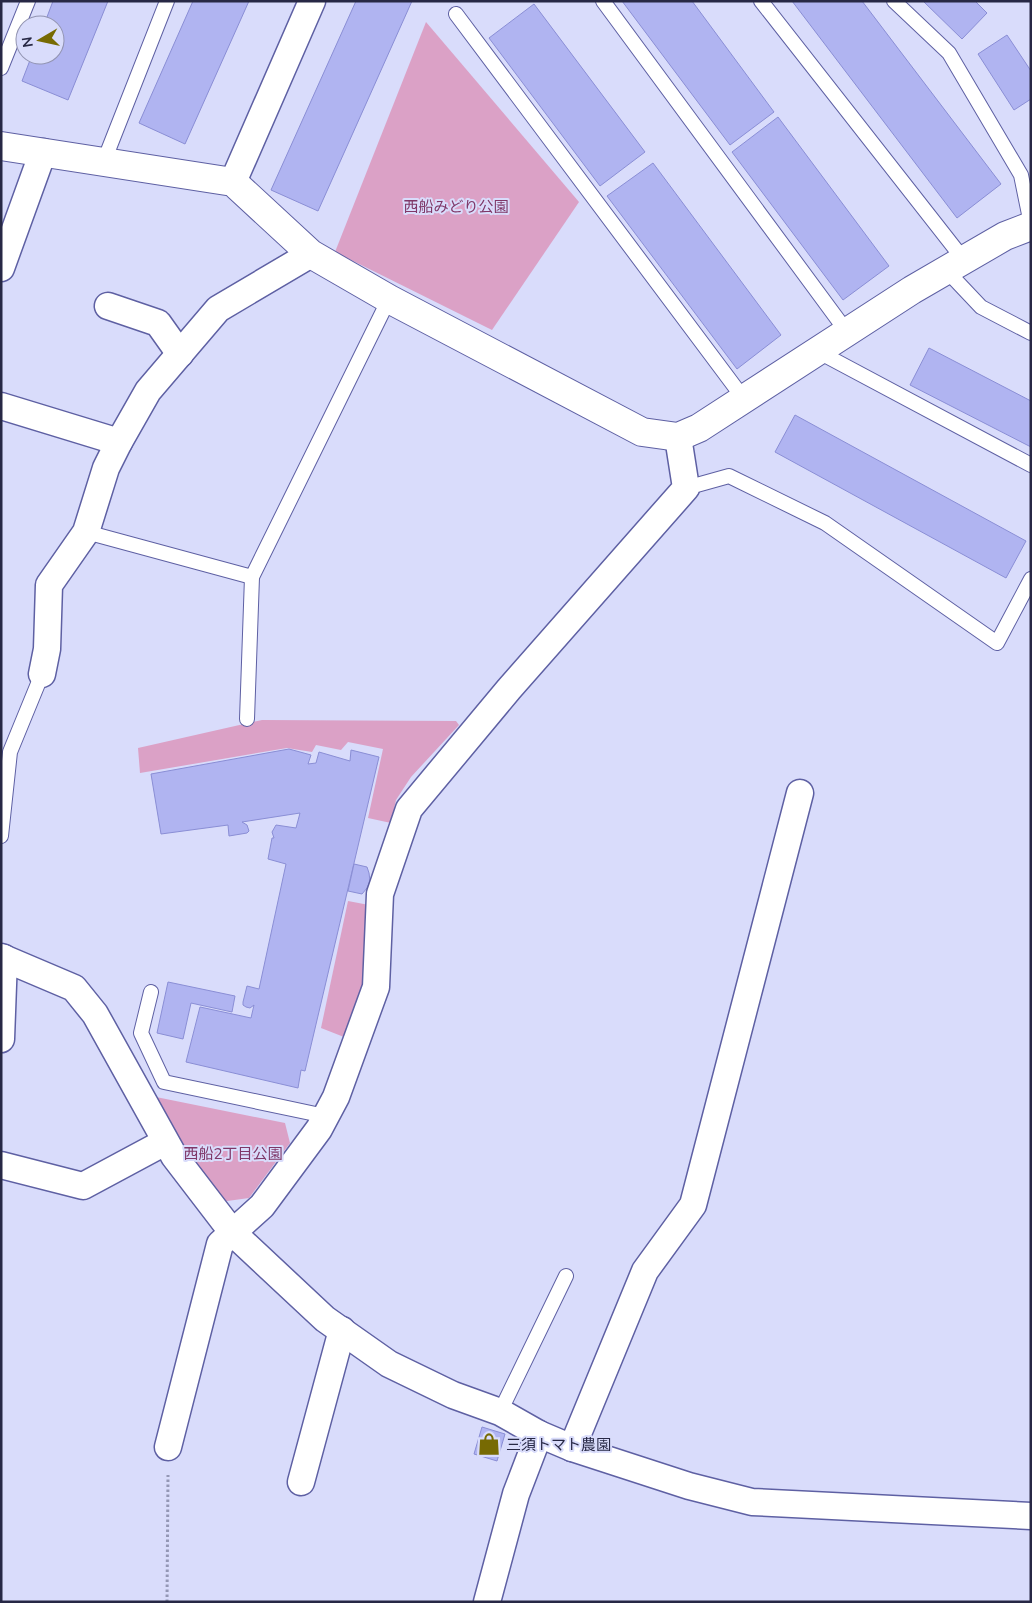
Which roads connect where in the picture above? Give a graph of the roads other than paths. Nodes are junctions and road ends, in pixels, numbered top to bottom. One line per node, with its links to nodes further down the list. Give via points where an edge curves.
1 (28, 1): 8 (lane)
2 (167, 1): 11 (lane)
3 (312, 1): 12 (street)
4 (603, 1): 19 (lane)
5 (761, 1): 15 (lane)
6 (894, 1): 13 (lane, via 949,53 1021,175)
7 (456, 14): 23 (lane)
8 (1, 68)
9 (1, 146): 10 (street)
10 (43, 152): 11 (street); 16 (street)
11 (104, 161): 12 (street)
12 (233, 182): 14 (street)
13 (1031, 225): 15 (street)
14 (311, 254): 17 (street); 22 (street, via 218,309)
15 (955, 265): 19 (street); 20 (lane, via 981,307)
16 (1, 268)
17 (389, 299): 25 (street, via 642,432); 30 (lane)
18 (108, 306): 22 (street, via 158,323)
19 (846, 332): 21 (street)
20 (1031, 333)
21 (818, 351): 23 (street); 27 (lane)
22 (180, 354): 26 (street, via 148,391)
23 (744, 399): 25 (street, via 699,428)
24 (1, 406): 26 (street)
25 (678, 436): 28 (street)
26 (119, 442): 29 (street, via 106,468)
27 (1031, 465)
28 (686, 488): 31 (lane, via 729,476 825,523 997,643); 39 (street, via 409,809 380,894 376,987 336,1096)
29 (86, 532): 30 (lane); 32 (street, via 48,584)
30 (252, 577): 33 (lane)
31 (1031, 579)
32 (42, 674): 35 (lane, via 10,752)
33 (247, 719)
34 (800, 793): 48 (street, via 693,1205 645,1271)
35 (1, 836)
36 (3, 958): 38 (street); 40 (street, via 74,988 95,1014)
37 (151, 992): 39 (lane, via 141,1033 164,1082)
38 (1, 1039)
39 (325, 1116): 42 (street, via 319,1129 262,1206)
40 (164, 1142): 41 (street, via 83,1186); 42 (street)
41 (1, 1165)
42 (233, 1233): 44 (street, via 325,1319); 47 (street, via 220,1244)
43 (566, 1276): 45 (lane)
44 (342, 1330): 45 (street, via 389,1364 453,1395); 49 (street)
45 (500, 1412): 46 (street)
46 (539, 1434): 48 (street); 51 (street, via 516,1494)
47 (168, 1448)
48 (572, 1448): 50 (street, via 689,1486 752,1502)
49 (301, 1482)
50 (1031, 1516)
51 (487, 1602)

